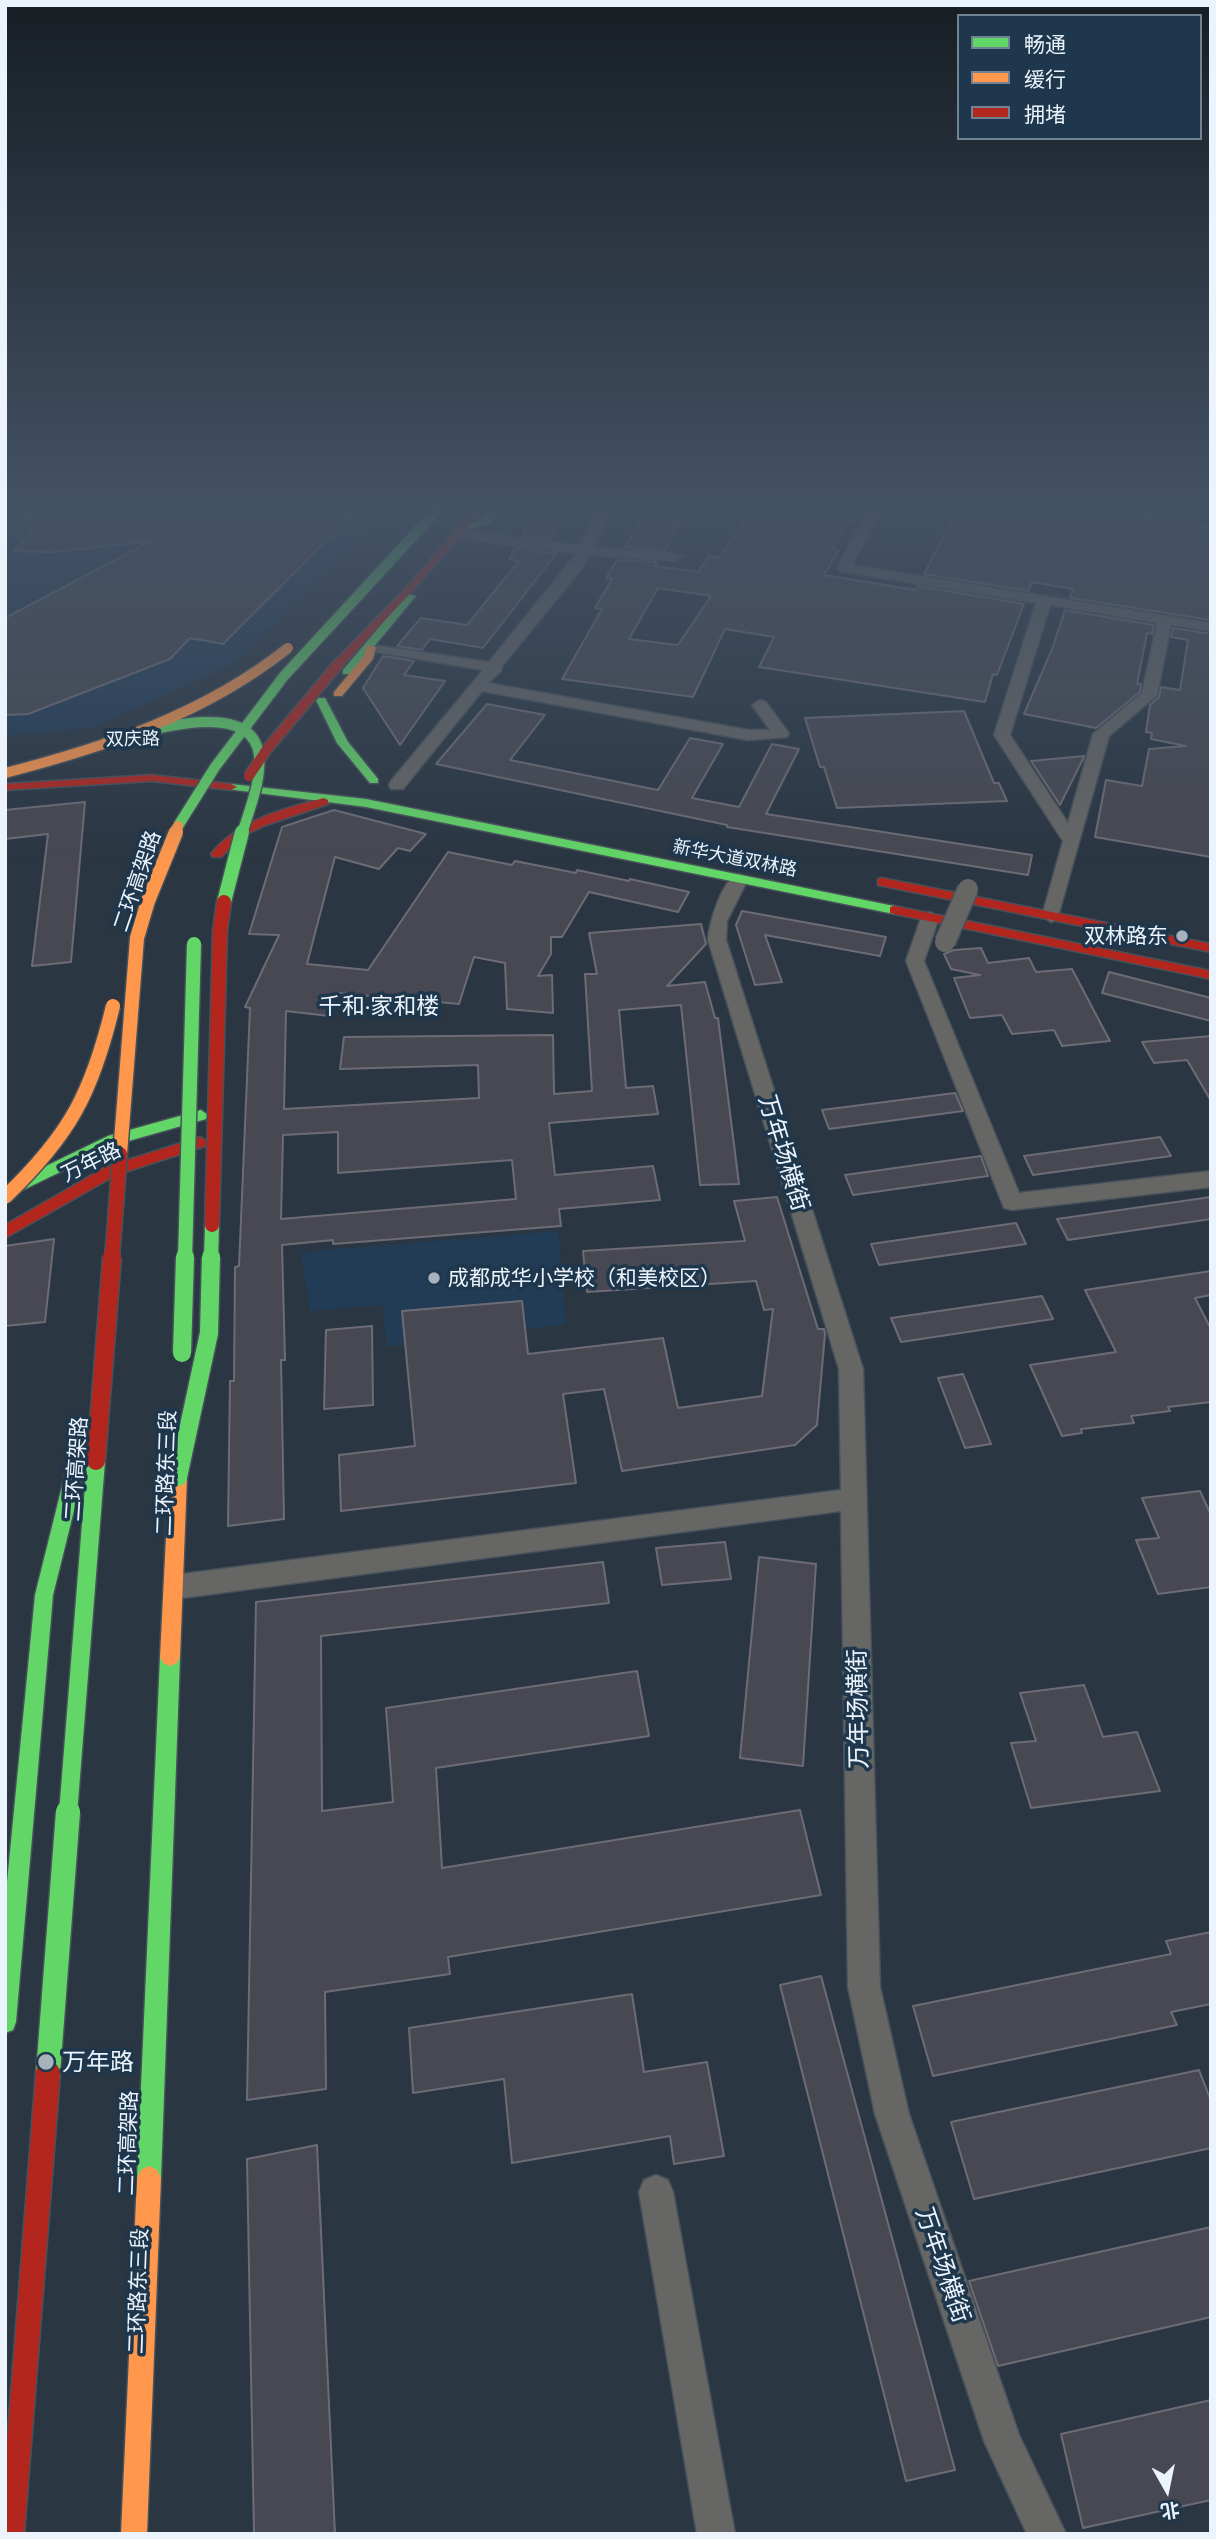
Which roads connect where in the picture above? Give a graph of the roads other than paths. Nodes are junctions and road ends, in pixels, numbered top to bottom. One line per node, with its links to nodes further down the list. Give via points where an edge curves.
1 (309, 626): 16 (main road, bridge, via 254,676 197,706)
2 (329, 626): 38 (main road, 二环高架路, bridge, via 284,676 180,821)
3 (337, 626): 10 (main road)
4 (374, 626): 31 (main road, bridge, via 267,749 226,816)
5 (387, 626): 9 (main road, 二环路东三段)
6 (529, 626): 11 (street)
7 (1036, 626): 30 (street, via 1002,735)
8 (1163, 626): 30 (street, via 1149,695 1101,734)
9 (371, 647): 11 (street); 13 (main road, 二环路东三段); 15 (main road, via 369,657)
10 (310, 658): 18 (main road); 19 (main road, via 158,728)
11 (496, 668): 12 (street)
12 (478, 686): 14 (street, via 748,735 781,734); 26 (street)
13 (321, 700): 20 (main road, 二环路东三段); 24 (main road, via 343,745)
14 (760, 705)
15 (313, 725)
16 (105, 743): 21 (main road, bridge); 29 (main road, bridge, via 187,723 236,726 256,743 258,752)
17 (114, 759): 19 (main road, 双庆路)
18 (209, 760): 20 (main road); 23 (main road)
19 (5, 765)
20 (271, 767): 27 (main road, 二环路东三段); 29 (main road, bridge)
21 (5, 773)
22 (349, 778): 24 (main road)
23 (196, 781): 25 (main road, 双庆路, via 152,778); 27 (main road, 双庆路); 43 (main road, via 176,812 132,922)
24 (374, 781): 26 (main road)
25 (5, 787)
26 (404, 787)
27 (250, 788): 28 (main road, 新华大道双林路); 31 (main road, 二环路东三段)
28 (342, 800): 31 (main road, via 322,802 236,834); 33 (main road, 新华大道双林路)
29 (249, 813): 50 (main road, bridge, via 229,876 220,931 209,1333)
30 (1071, 840): 35 (street)
31 (213, 867): 37 (main road, 二环路东三段)
32 (860, 878): 35 (main road)
33 (739, 879): 36 (main road, 新华大道双林路); 51 (street, 万年场横街, via 718,921 717,940 851,1369)
34 (968, 889): 39 (street, bridge)
35 (1051, 916): 40 (main road)
36 (930, 918): 41 (main road, 新华大道双林路); 46 (street, via 915,961 1012,1202)
37 (202, 923): 42 (main road, 二环路东三段); 50 (main road, 二环高架路, bridge)
38 (137, 938): 47 (main road, bridge, via 116,994 92,1088 32,1174); 58 (main road, 二环高架路, bridge)
39 (945, 942)
40 (1211, 948)
41 (1211, 975)
42 (201, 1115): 43 (main road, 万年路); 44 (main road, 二环路东三段)
43 (113, 1140): 45 (main road); 47 (main road, 万年路)
44 (200, 1142): 45 (main road, 万年路); 52 (main road, 二环路东三段)
45 (111, 1171): 48 (main road, 万年路); 49 (main road)
46 (1211, 1179)
47 (5, 1195)
48 (5, 1232)
49 (93, 1398): 53 (main road, via 44,1595); 56 (main road)
50 (178, 1477): 59 (main road, 二环高架路)
51 (853, 1499): 52 (street); 61 (street, 万年场横街, via 864,1987 892,2114 1003,2441)
52 (182, 1586): 55 (main road, 二环路东三段)
53 (5, 2022)
54 (656, 2192): 60 (street)
55 (155, 2422)
56 (9, 2437): 57 (main road)
57 (5, 2504)
58 (12, 2534)
59 (134, 2534)
60 (716, 2534)
61 (1047, 2534)

